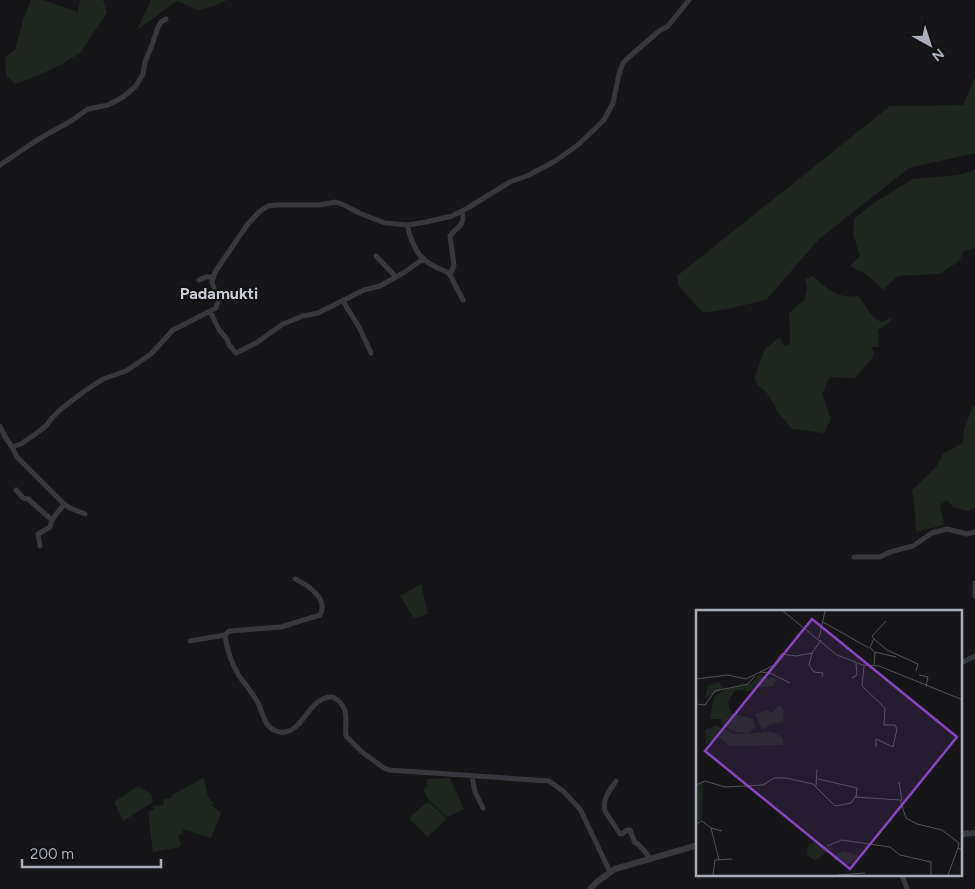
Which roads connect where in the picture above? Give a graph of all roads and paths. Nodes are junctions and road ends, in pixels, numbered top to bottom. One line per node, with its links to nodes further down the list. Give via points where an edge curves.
1 (689, 0): 4 (street, via 668,26 623,64 613,103 604,120 579,144 557,160 510,182)
2 (166, 19): 3 (street, via 158,26 136,86 108,105 87,110 61,125)
3 (0, 165)
4 (462, 211): 5 (street); 8 (street, via 461,225 450,236 454,265)
5 (407, 225): 7 (street, via 416,251); 9 (street, via 391,225 336,202 268,206 247,225)
6 (376, 256): 10 (street)
7 (423, 259): 8 (street); 10 (street)
8 (450, 275): 12 (street)
9 (213, 277): 11 (street); 14 (street, via 218,302)
10 (396, 278): 13 (street)
11 (198, 280)
12 (462, 300)
13 (343, 301): 14 (street, via 284,324 236,354); 15 (street)
14 (210, 311): 17 (street, via 173,330 151,354 126,371 86,390 61,409 46,426)
15 (371, 353)
16 (0, 426): 17 (street)
17 (12, 447): 19 (street, via 18,458)
18 (16, 490): 21 (street)
19 (64, 504): 20 (street); 21 (street)
20 (85, 514)
21 (52, 520): 23 (street, via 50,527 38,534)
22 (975, 532): 24 (street, via 968,534 947,529 880,558)
23 (40, 546)
24 (854, 557)
25 (295, 579): 28 (street, via 307,585 322,603 320,615 281,627 231,630)
26 (975, 583): 27 (street)
27 (975, 596)
28 (225, 635): 29 (street); 32 (street, via 236,670 258,702 268,725 275,731 285,732 294,728 315,704 332,697 346,712 346,736 384,768)
29 (190, 642)
30 (975, 656): 31 (street)
31 (962, 662)
32 (472, 776): 34 (street); 39 (street, via 542,780 554,784 580,809)
33 (616, 781): 38 (street, via 605,798 605,811 620,834 630,830 635,842)
34 (483, 808)
35 (975, 833): 36 (street)
36 (962, 834)
37 (696, 846): 38 (street)
38 (651, 860): 39 (street)
39 (610, 872): 41 (street)
40 (902, 876): 42 (street)
41 (590, 889)
42 (907, 889)

